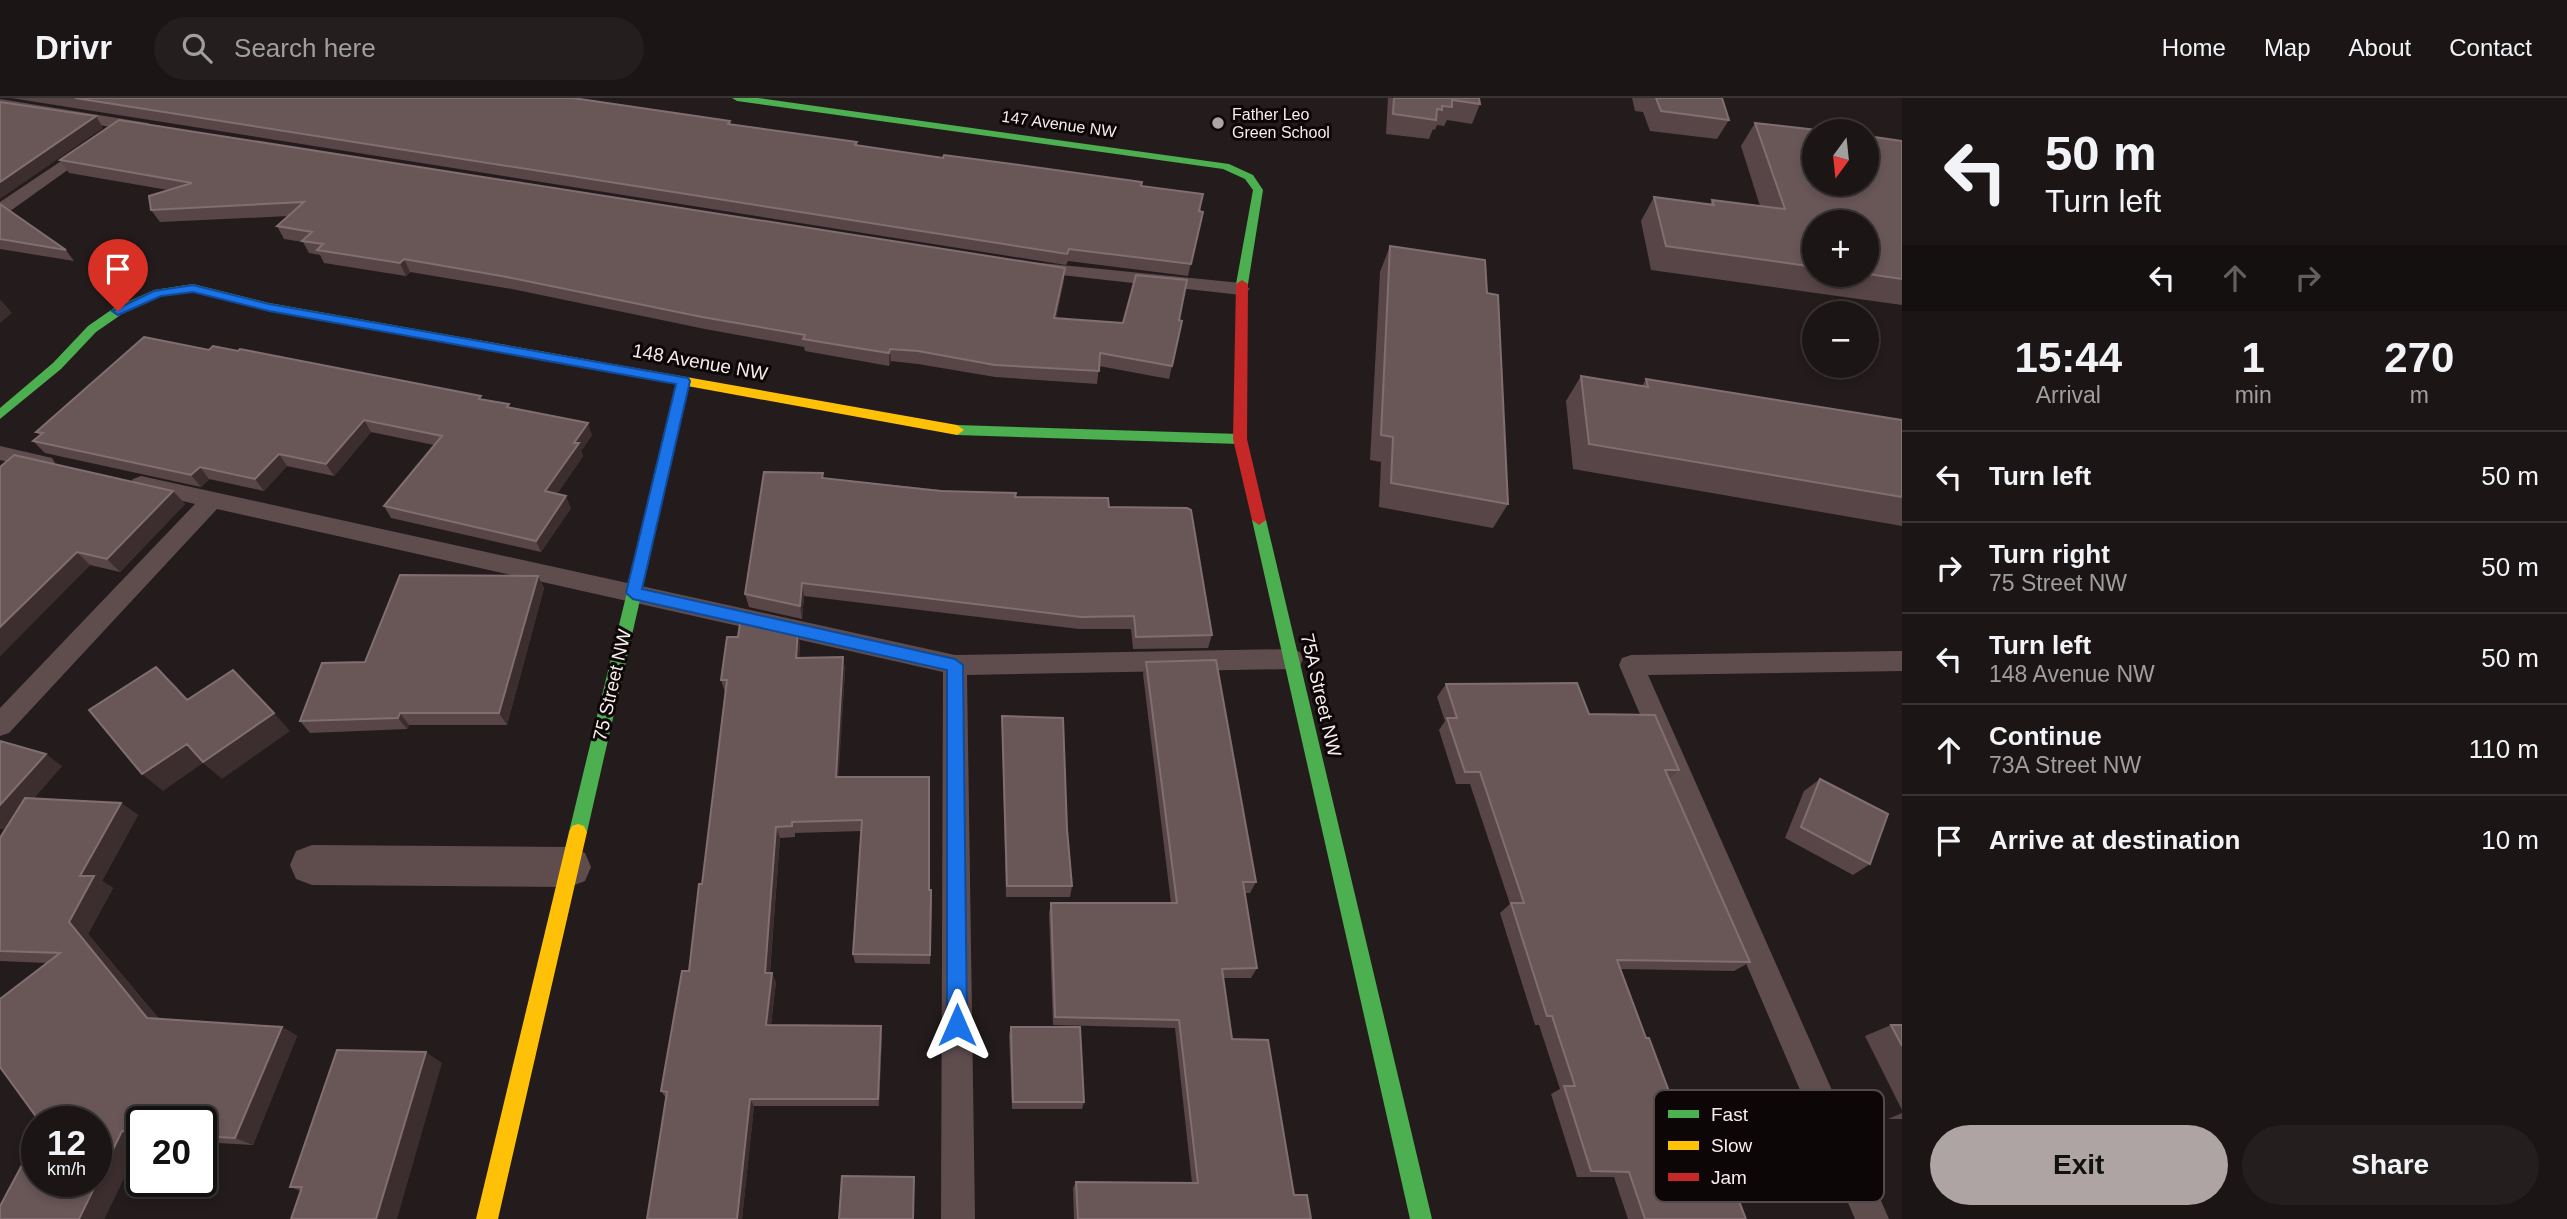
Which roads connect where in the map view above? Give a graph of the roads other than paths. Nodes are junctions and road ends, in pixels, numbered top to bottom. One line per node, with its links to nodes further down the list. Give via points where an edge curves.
1 (737, 98): 5 (street, 147 Avenue NW, via 1196,160)
2 (0, 104): 3 (lane)
3 (123, 124): 4 (lane); 6 (lane)
4 (164, 130)
5 (1249, 177): 8 (street, 75A Street NW, via 1258,190 1257,204)
6 (0, 210)
7 (1011, 264): 8 (lane)
8 (1241, 289): 11 (street, 75A Street NW)
9 (684, 381): 10 (street, 148 Avenue NW, via 269,307 193,288 158,293 118,311 92,329); 11 (street, 148 Avenue NW, via 958,430); 16 (street, 75 Street NW)
10 (0, 415)
11 (1240, 439): 17 (street, 75A Street NW)
12 (0, 453): 13 (lane)
13 (66, 468)
14 (120, 480): 15 (lane)
15 (212, 500): 16 (lane); 20 (lane)
16 (633, 593): 19 (lane); 22 (street, 75 Street NW)
17 (1291, 659): 19 (lane); 27 (street, 75A Street NW)
18 (1902, 661): 23 (lane, via 1632,665)
19 (955, 665): 26 (lane)
20 (0, 725)
21 (312, 865): 22 (street)
22 (569, 867): 25 (street, 75 Street NW)
23 (1816, 1090)
24 (1865, 1202): 28 (lane)
25 (486, 1219)
26 (958, 1219)
27 (1421, 1219)
28 (1872, 1219)

